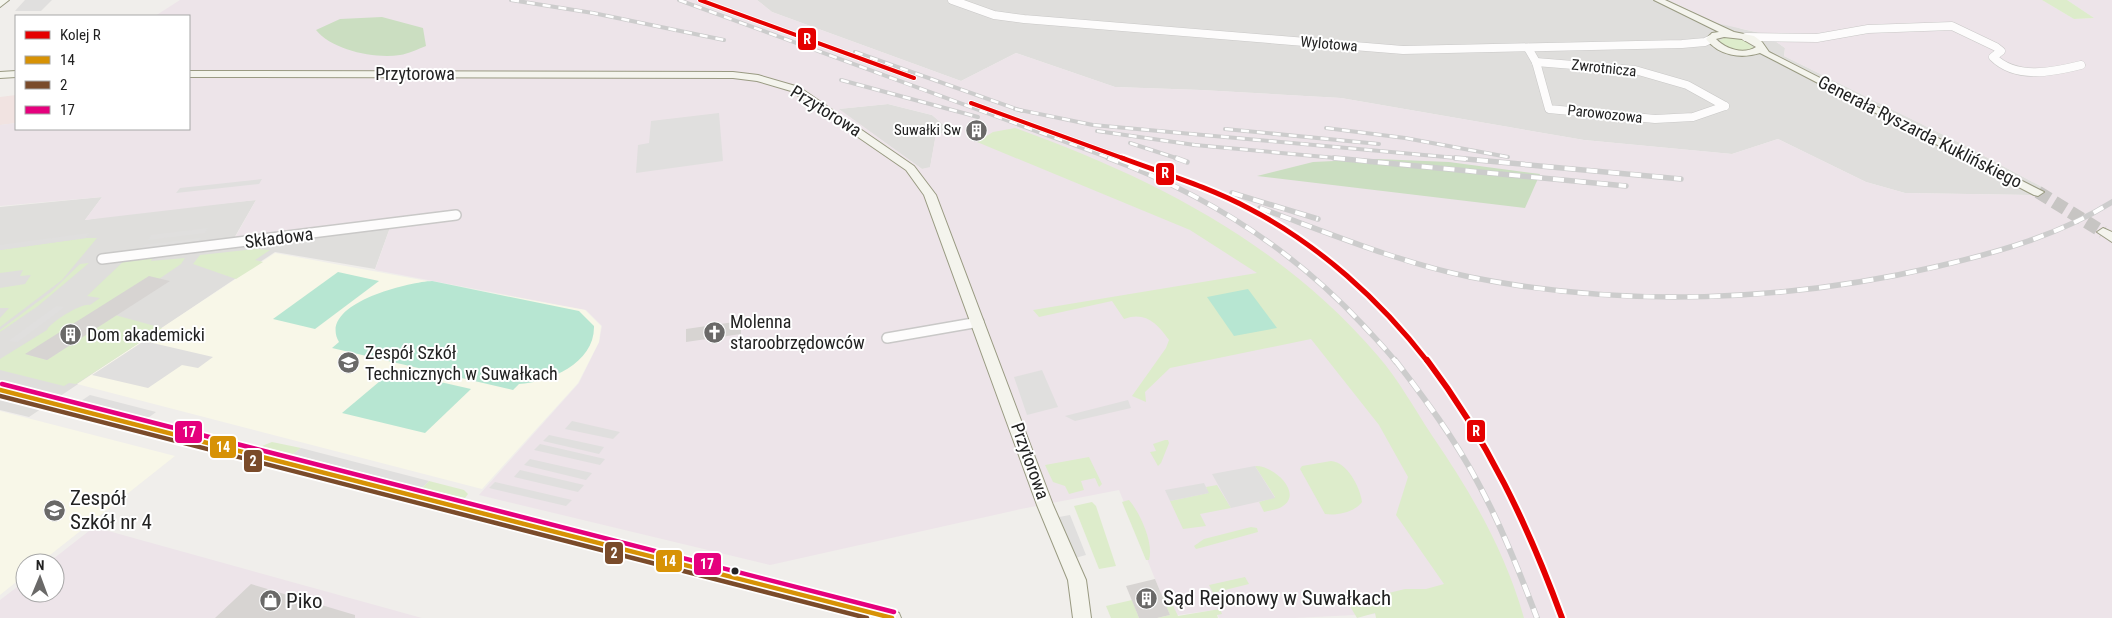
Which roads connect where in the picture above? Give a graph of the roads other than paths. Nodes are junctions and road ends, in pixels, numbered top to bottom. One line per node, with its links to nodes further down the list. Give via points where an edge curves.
1 (4, 0): 4 (street)
2 (952, 0): 12 (street, Wylotowa, via 994,14 1403,50)
3 (1658, 0): 5 (street)
4 (0, 4)
5 (1679, 10): 6 (street); 7 (street, via 1711,29)
6 (1735, 34): 7 (street); 8 (street, Generała Ryszarda Kuklińskiego)
7 (1713, 37): 10 (street, Wylotowa, via 1705,42); 13 (street, via 1715,44)
8 (1746, 37): 9 (street); 11 (street, Generała Ryszarda Kuklińskiego)
9 (1807, 38): 11 (street, via 1771,42); 16 (street, via 1857,31 1952,26 1996,47 2001,51 1993,57 1996,60 2026,73 2038,74)
10 (1664, 45): 12 (street, Wylotowa); 13 (street, Wylotowa)
11 (1761, 47): 14 (street, via 1756,52); 17 (street, Generała Ryszarda Kuklińskiego, via 1766,54)
12 (1528, 48): 15 (street, Parowozowa)
13 (1724, 49): 14 (street, Generała Ryszarda Kuklińskiego)
14 (1744, 53): 17 (street, Generała Ryszarda Kuklińskiego)
15 (1536, 62): 21 (street, Zwrotnicza, via 1635,70 1687,85); 21 (street, Parowozowa, via 1549,109 1656,119 1692,117)
16 (2081, 65)
17 (1803, 73): 22 (street, Generała Ryszarda Kuklińskiego)
18 (15, 74): 20 (street)
19 (190, 74): 25 (street, Przytorowa, via 733,75 778,82 811,98 910,168 934,203)
20 (0, 75)
21 (1724, 106)
22 (2038, 192)
23 (456, 215): 24 (street, Składowa)
24 (102, 260)
25 (979, 322): 26 (street); 29 (street, Przytorowa, via 1045,505 1077,580)
26 (887, 338)
27 (0, 390): 28 (street)
28 (892, 618)
29 (1082, 618)

